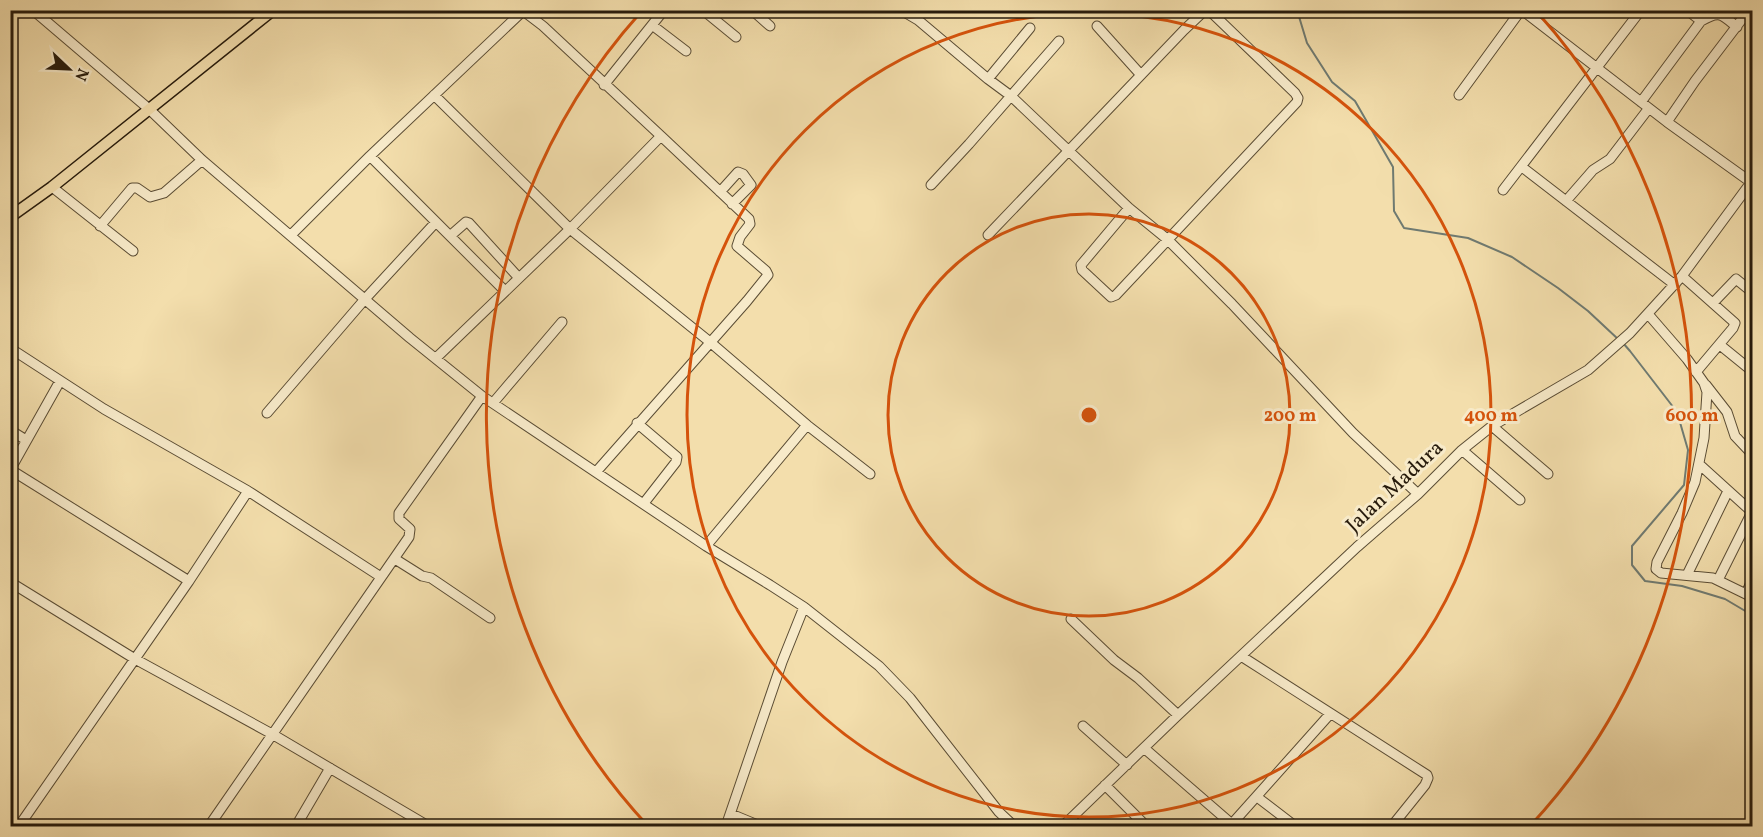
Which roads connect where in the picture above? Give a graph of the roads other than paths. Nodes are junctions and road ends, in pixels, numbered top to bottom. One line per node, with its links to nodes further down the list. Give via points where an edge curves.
1 (33, 10): 30 (street)
2 (664, 10): 14 (street)
3 (752, 10): 15 (street)
4 (901, 10): 24 (street)
5 (1521, 10): 22 (street); 28 (street)
6 (1641, 10): 22 (street)
7 (1687, 10): 13 (street)
8 (1749, 10): 18 (street)
9 (271, 11): 30 (main road)
10 (524, 11): 25 (street); 26 (street)
11 (1204, 11): 23 (street); 52 (street, via 1220,19 1298,98)
12 (711, 13): 19 (street)
13 (1701, 21): 18 (street, via 1714,13 1721,14); 29 (street)
14 (652, 25): 21 (street); 25 (street)
15 (770, 26)
16 (1097, 26): 23 (street)
17 (1030, 27): 24 (street)
18 (1737, 27): 31 (street)
19 (736, 37)
20 (1059, 41): 27 (street)
21 (686, 51)
22 (1598, 68): 29 (street); 36 (street)
23 (1141, 75): 33 (street)
24 (988, 79): 27 (street)
25 (604, 84): 32 (street)
26 (434, 95): 34 (street); 48 (street)
27 (1011, 96): 33 (street); 38 (street)
28 (1459, 96)
29 (1645, 105): 31 (street); 42 (street, via 1610,159 1593,170)
30 (149, 109): 35 (street); 39 (main road)
31 (1667, 122): 37 (street)
32 (660, 136): 41 (street); 48 (street)
33 (1068, 150): 44 (street); 50 (street)
34 (370, 156): 46 (street); 49 (street)
35 (202, 160): 47 (street, via 164,193 149,196 132,188); 49 (street)
36 (1522, 167): 40 (street); 42 (street)
37 (1752, 182): 54 (street, Jalan Madura)
38 (931, 185)
39 (52, 187): 45 (main road); 47 (street)
40 (1503, 190)
41 (720, 192): 43 (street); 43 (street, via 738,172 751,182)
42 (1566, 201): 56 (street)
43 (732, 204): 63 (street, via 751,222 737,240 737,246 768,275)
44 (1129, 208): 52 (street); 52 (street, via 1081,265 1110,296 1116,295)
45 (12, 215)
46 (436, 222): 51 (street); 59 (street)
47 (100, 226): 53 (street)
48 (570, 229): 55 (street); 63 (street)
49 (291, 235): 59 (street)
50 (988, 235)
51 (450, 236): 55 (street, via 469,223); 57 (street)
52 (1167, 239): 88 (street, via 1345,425)
53 (134, 251)
54 (1682, 276): 56 (street, Jalan Madura); 60 (street)
55 (519, 278): 57 (street)
56 (1675, 285): 61 (street, Jalan Madura)
57 (505, 291): 66 (street)
58 (1752, 292): 60 (street, via 1736,279)
59 (365, 299): 66 (street); 73 (street)
60 (1713, 303): 64 (street, via 1735,323)
61 (1648, 314): 68 (street); 76 (street, Jalan Madura, via 1588,370)
62 (562, 322): 72 (street)
63 (710, 342): 74 (street); 75 (street)
64 (1719, 345): 67 (street); 68 (street)
65 (10, 348): 69 (street)
66 (436, 358): 71 (street)
67 (1752, 371)
68 (1696, 372): 70 (street)
69 (60, 381): 78 (street); 86 (street)
70 (1704, 383): 80 (street, via 1727,412 1735,436); 81 (street, via 1707,417)
71 (482, 396): 72 (street); 93 (street, via 399,513 410,534)
72 (493, 403): 83 (street)
73 (267, 413)
74 (638, 423): 83 (street); 90 (street, via 677,457)
75 (807, 425): 84 (street); 92 (street)
76 (1492, 426): 79 (street, Jalan Madura); 85 (street)
77 (10, 430): 78 (street)
78 (27, 440): 82 (street)
79 (1462, 450): 88 (street, Jalan Madura); 89 (street)
80 (1752, 454)
81 (1699, 464): 87 (street); 94 (street, via 1690,495 1656,566 1661,573)
82 (11, 470): 98 (street)
83 (596, 472): 90 (street)
84 (870, 474)
85 (1548, 474)
86 (248, 491): 95 (street); 98 (street)
87 (1728, 491): 91 (street); 94 (street)
88 (1418, 494): 104 (street, Jalan Madura)
89 (1520, 500)
90 (644, 503): 92 (street)
91 (1752, 512): 96 (street)
92 (706, 546): 101 (street)
93 (395, 559): 95 (street); 102 (street, via 431,578)
94 (1687, 575): 96 (street)
95 (381, 578): 109 (street)
96 (1718, 580): 100 (street)
97 (1752, 580): 100 (street)
98 (189, 581): 105 (street)
99 (10, 582): 105 (street)
100 (1749, 595)
101 (804, 607): 115 (street); 122 (street, via 879,666 910,698)
102 (489, 618)
103 (1071, 619): 107 (street)
104 (1240, 656): 106 (street); 107 (street, Jalan Madura)
105 (135, 659): 109 (street); 117 (street)
106 (1329, 714): 114 (street); 127 (street, via 1427,775 1425,785)
107 (1178, 715): 110 (street, Jalan Madura)
108 (1083, 726): 111 (street)
109 (272, 734): 112 (street); 118 (street)
110 (1144, 748): 111 (street, Jalan Madura); 125 (street)
111 (1126, 765): 113 (street, Jalan Madura)
112 (330, 768): 116 (street); 119 (street)
113 (1105, 785): 123 (street, Jalan Madura); 124 (street)
114 (1257, 797): 125 (street); 126 (street)
115 (731, 814): 120 (street); 121 (street)
116 (299, 825)
117 (19, 826)
118 (209, 826)
119 (428, 826)
120 (726, 826)
121 (760, 826)
122 (1014, 826)
123 (1063, 826)
124 (1146, 826)
125 (1232, 826)
126 (1295, 826)
127 (1392, 826)

